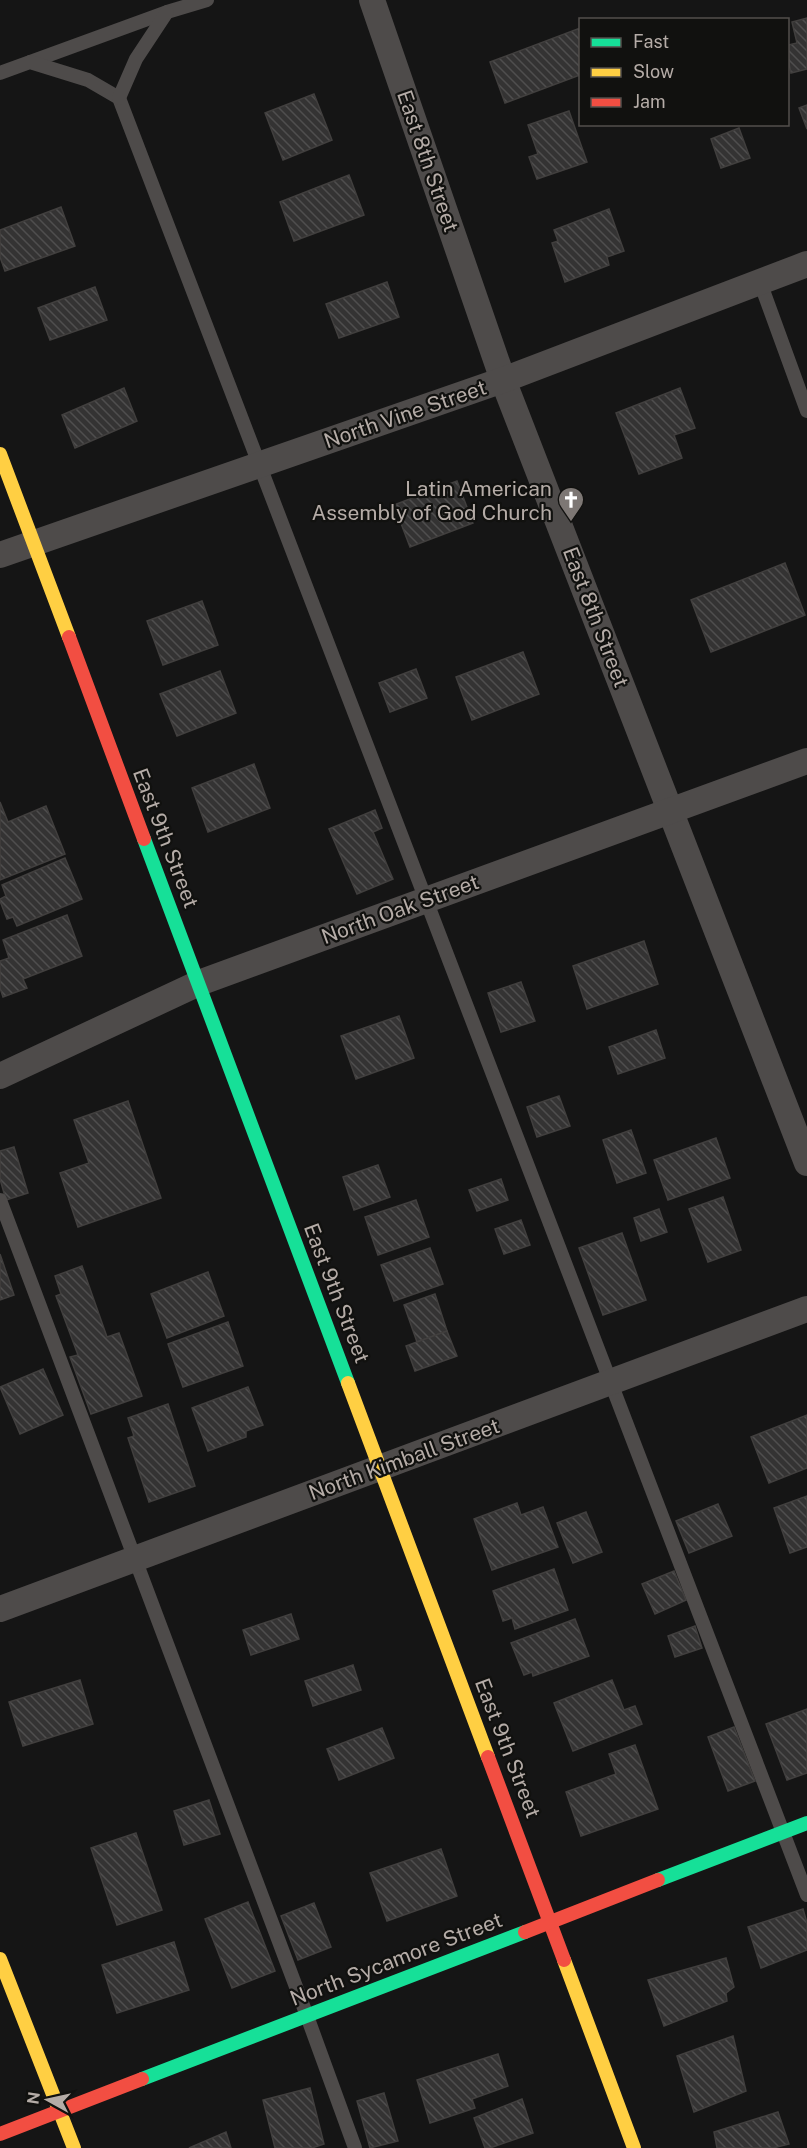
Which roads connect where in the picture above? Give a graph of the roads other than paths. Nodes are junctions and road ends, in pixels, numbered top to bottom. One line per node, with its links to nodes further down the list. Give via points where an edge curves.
1 (207, 0): 3 (lane)
2 (372, 0): 9 (street, East 8th Street)
3 (167, 12): 4 (lane); 6 (lane, via 136,59)
4 (30, 62): 5 (lane); 6 (lane, via 88,80)
5 (0, 73)
6 (119, 98): 12 (lane)
7 (807, 264): 8 (street, North Vine Street)
8 (760, 282): 9 (street, North Vine Street); 10 (lane)
9 (503, 380): 12 (street, North Vine Street); 16 (street, East 8th Street)
10 (807, 411)
11 (0, 454): 13 (street, East 9th Street)
12 (260, 465): 13 (street, North Vine Street); 17 (lane)
13 (33, 544): 14 (street, North Vine Street); 18 (street, East 9th Street)
14 (0, 555)
15 (807, 760): 16 (street, North Oak Street)
16 (671, 810): 17 (street, North Oak Street); 20 (street, East 8th Street)
17 (427, 900): 18 (street, North Oak Street); 23 (lane)
18 (199, 983): 19 (street, North Oak Street); 24 (street, East 9th Street)
19 (0, 1076)
20 (807, 1163)
21 (0, 1200): 25 (lane)
22 (807, 1309): 23 (street, North Kimball Street)
23 (612, 1382): 24 (street, North Kimball Street); 28 (lane)
24 (380, 1468): 25 (street, North Kimball Street); 30 (street, East 9th Street)
25 (135, 1559): 26 (street, North Kimball Street); 32 (lane)
26 (0, 1609)
27 (807, 1823): 28 (street, North Sycamore Street)
28 (784, 1832): 29 (lane); 30 (street, North Sycamore Street)
29 (807, 1895)
30 (551, 1922): 32 (street, North Sycamore Street); 37 (street, East 9th Street)
31 (0, 1959): 33 (street)
32 (307, 2016): 33 (street, North Sycamore Street); 36 (lane)
33 (61, 2111): 34 (street, North Sycamore Street); 35 (street)
34 (0, 2134)
35 (74, 2148)
36 (355, 2148)
37 (634, 2148)

